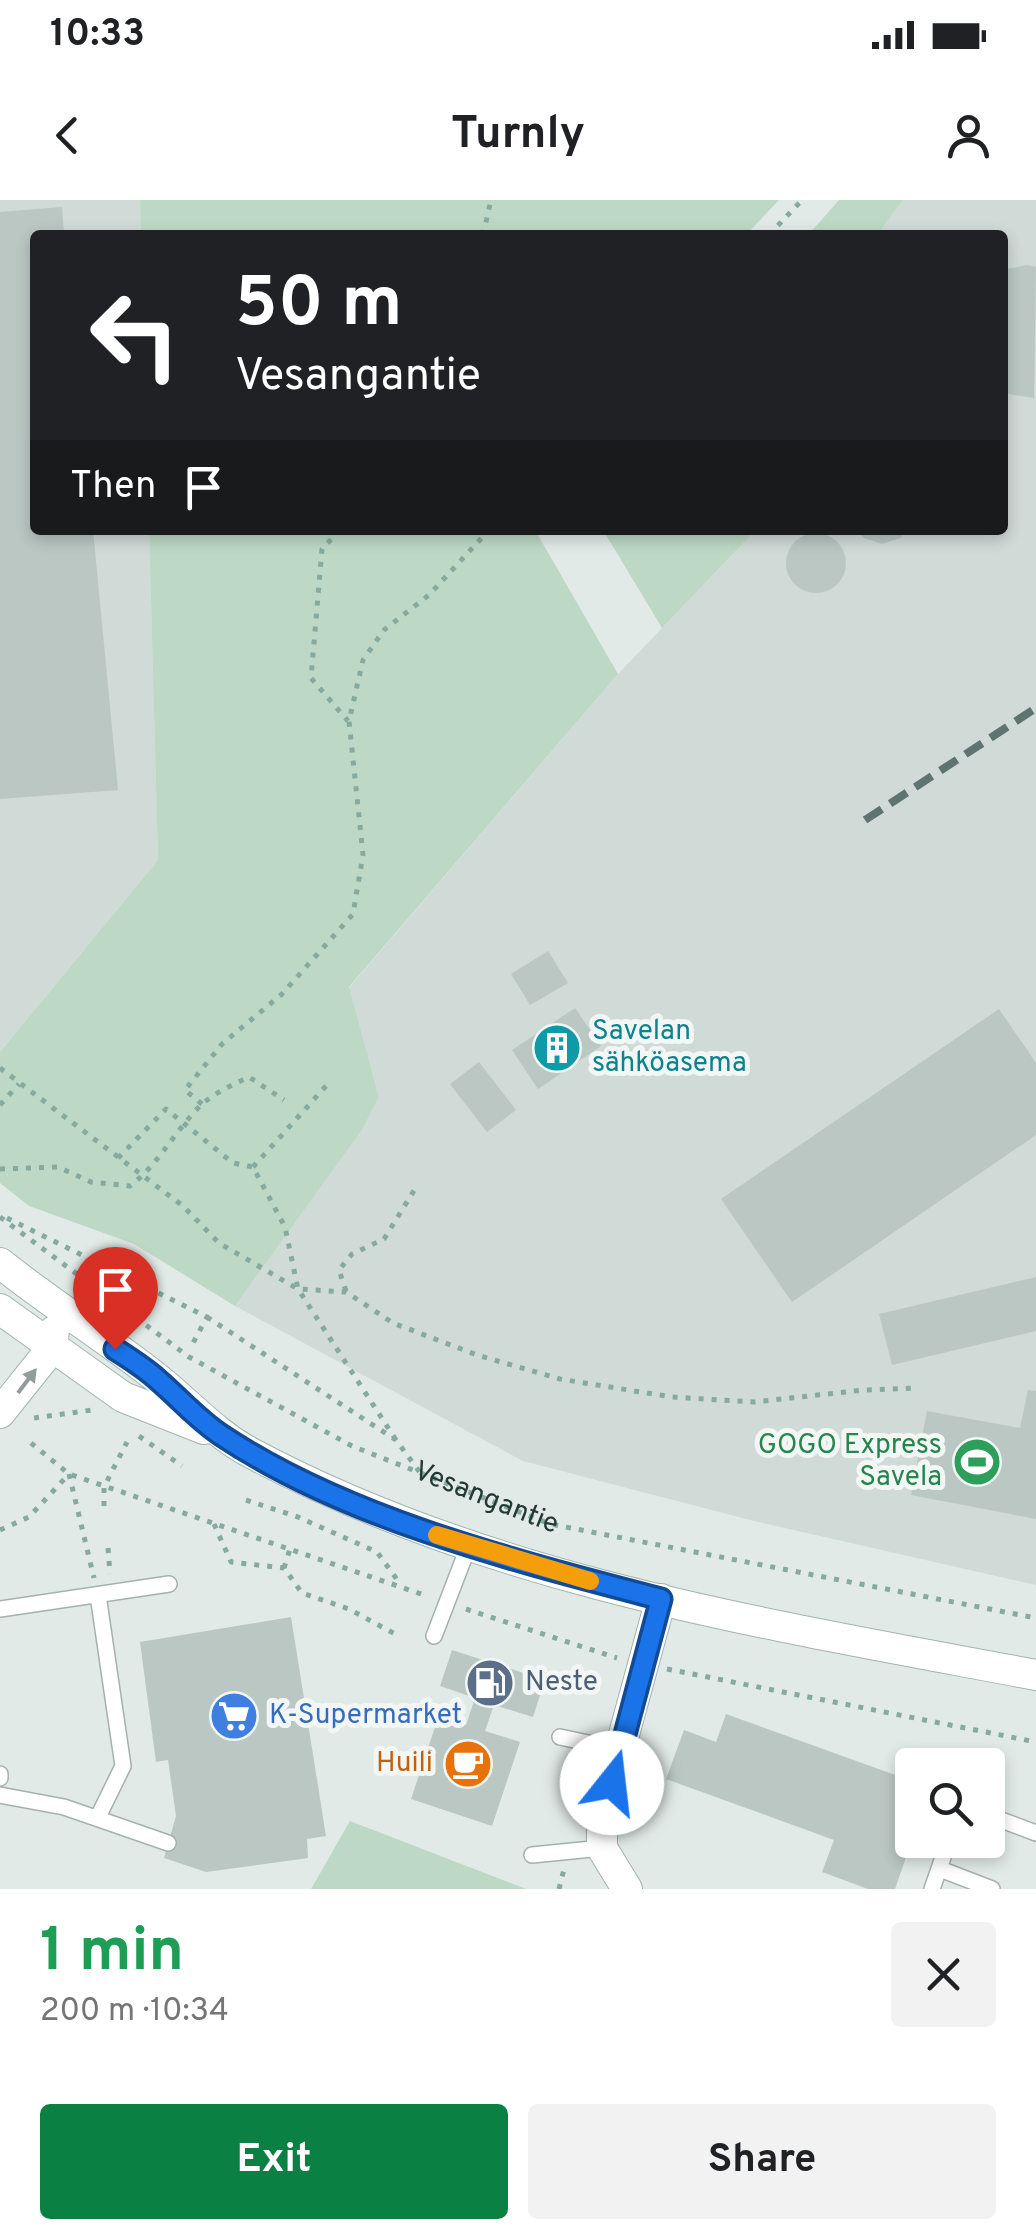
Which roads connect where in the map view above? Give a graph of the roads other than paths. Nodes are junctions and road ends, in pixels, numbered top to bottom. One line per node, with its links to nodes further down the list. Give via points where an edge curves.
1 (0, 1263): 2 (main road, Vesangantie)
2 (56, 1308): 3 (main road); 4 (main road); 6 (main road, Vesangantie, via 154,1376)
3 (4, 1320): 4 (main road, Vesangantie)
4 (52, 1348): 5 (main road, one-way to 4); 6 (main road, Vesangantie, via 123,1397)
5 (11, 1420)
6 (217, 1433): 7 (main road, Vesangantie, via 330,1492)
7 (469, 1545): 10 (main road, Vesangantie); 12 (lane)
8 (169, 1584): 9 (lane)
9 (98, 1594): 11 (lane); 17 (lane, via 123,1766)
10 (661, 1599): 13 (main road, Vesangantie); 15 (main road)
11 (0, 1609)
12 (434, 1636)
13 (1036, 1675)
14 (560, 1737): 15 (lane)
15 (621, 1750): 21 (main road, via 602,1816)
16 (0, 1795): 17 (lane)
17 (98, 1817): 20 (lane)
18 (1005, 1822): 19 (lane)
19 (1036, 1833)
20 (168, 1843)
21 (602, 1848): 22 (lane); 25 (main road)
22 (532, 1855)
23 (944, 1858): 24 (lane)
24 (940, 1869): 26 (lane); 27 (lane)
25 (627, 1889)
26 (932, 1889)
27 (992, 1889)

